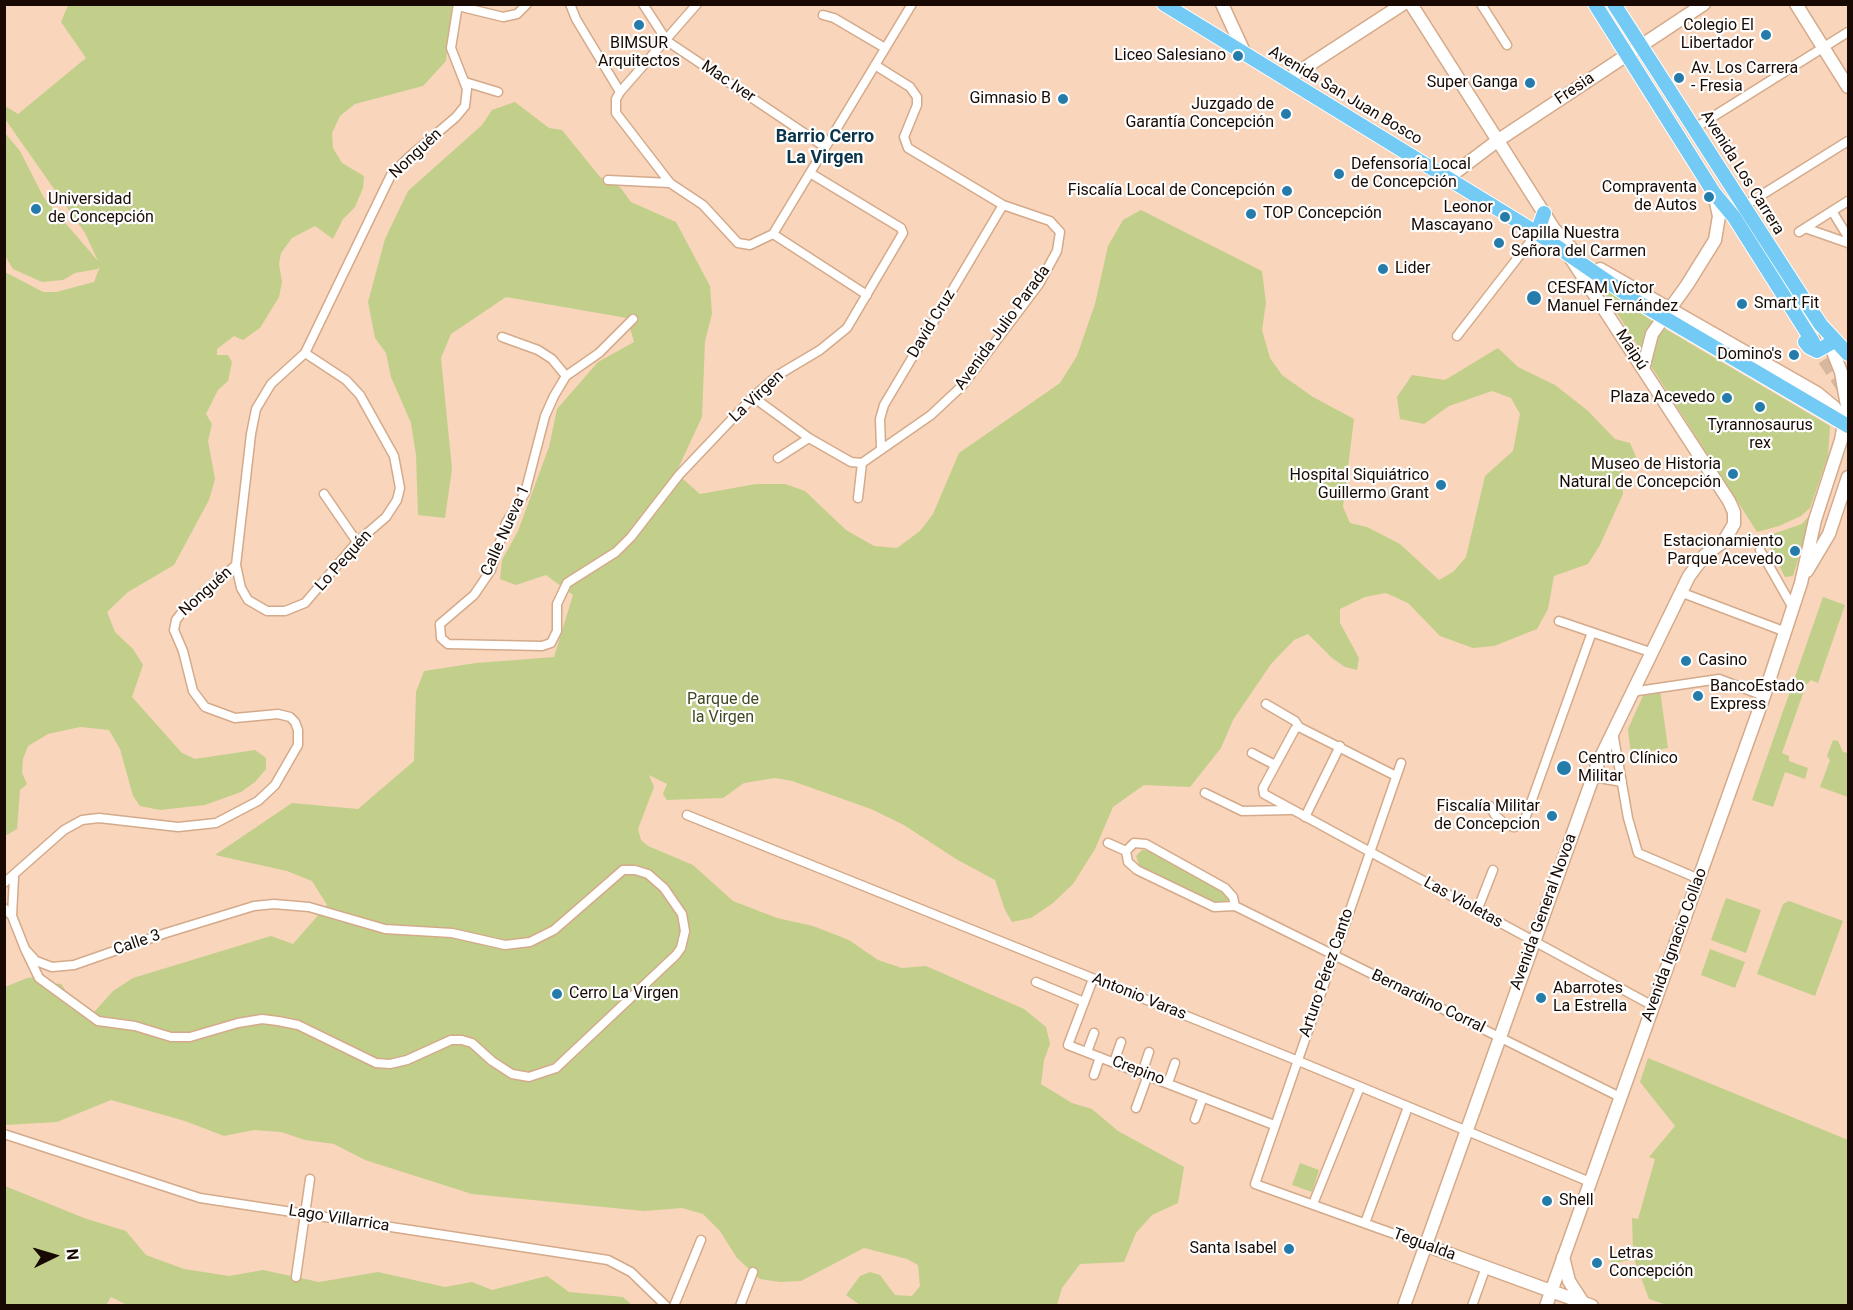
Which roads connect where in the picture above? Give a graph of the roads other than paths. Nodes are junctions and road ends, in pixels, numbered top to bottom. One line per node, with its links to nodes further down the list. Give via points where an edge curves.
1 (527, 4): 15 (street, via 517,14 503,17)
2 (570, 4): 30 (street)
3 (643, 4): 18 (street, Mac Iver)
4 (697, 4): 18 (street)
5 (912, 4): 22 (street)
6 (1164, 4): 23 (main road, Avenida San Juan Bosco)
7 (1222, 4): 23 (main road)
8 (1403, 4): 26 (main road)
9 (1411, 4): 32 (main road, Maipú)
10 (1481, 4): 19 (street)
11 (1595, 4): 24 (main road, Avenida Los Carrera)
12 (1614, 4): 20 (main road, Avenida Los Carrera)
13 (1704, 4): 20 (main road, Fresia)
14 (1796, 4): 21 (main road)
15 (458, 5): 27 (street, Nonguén, via 452,48)
16 (823, 15): 22 (street)
17 (1848, 32): 21 (street)
18 (667, 41): 30 (street); 34 (street, Mac Iver)
19 (1507, 45)
20 (1641, 46): 24 (main road, Fresia); 31 (main road, Avenida Los Carrera)
21 (1823, 47): 28 (main road); 31 (street)
22 (885, 48): 25 (street)
23 (1245, 54): 26 (main road, Avenida San Juan Bosco)
24 (1627, 55): 32 (main road, Fresia); 39 (main road, Avenida Los Carrera)
25 (875, 65): 34 (street); 41 (street, Avenida Julio Parada, via 910,87 917,97 904,137 908,148)
26 (1286, 80): 36 (main road, Avenida San Juan Bosco)
27 (465, 82): 29 (street); 58 (street, Nonguén, via 468,94 461,112 401,164 386,184)
28 (1848, 87)
29 (498, 93)
30 (620, 93): 38 (street, via 615,113)
31 (1695, 128): 42 (main road, Avenida Los Carrera)
32 (1497, 141): 36 (main road, Fresia); 44 (main road, Maipú)
33 (1848, 141): 42 (street)
34 (825, 147): 35 (street)
35 (810, 173): 46 (street); 50 (street, La Virgen, via 901,228 902,239)
36 (1448, 178): 45 (main road, Avenida San Juan Bosco)
37 (608, 180): 38 (street)
38 (670, 183): 46 (street, via 688,192 741,244 750,245)
39 (1716, 198): 51 (main road, via 1718,224 1712,247); 56 (main road, Avenida Los Carrera, via 1734,217); 57 (main road, via 1809,347 1817,351)
40 (1848, 201): 43 (street)
41 (1003, 205): 65 (street, David Cruz, via 884,405 880,419); 65 (street, Avenida Julio Parada, via 1055,224 1060,237 1053,261 963,385 931,415)
42 (1744, 206): 53 (main road, Avenida Los Carrera)
43 (1832, 212): 47 (street); 48 (street, via 1802,230)
44 (1544, 213): 45 (main road); 49 (main road, Maipú)
45 (1537, 233): 49 (main road, Avenida San Juan Bosco); 54 (street)
46 (773, 234): 50 (street)
47 (1848, 237)
48 (1848, 243)
49 (1570, 253): 51 (main road, Avenida San Juan Bosco); 60 (main road, Maipú)
50 (867, 294): 62 (street, La Virgen, via 842,334 778,375)
51 (1667, 313): 60 (main road, via 1649,341); 63 (main road, Avenida San Juan Bosco)
52 (633, 319): 61 (street, Calle Nueva 1, via 600,353)
53 (1821, 325): 57 (main road, Avenida Ignacio Collao); 59 (main road, Avenida Los Carrera)
54 (1457, 336)
55 (502, 337): 61 (street, via 538,350)
56 (1813, 342)
57 (1831, 343): 63 (main road, Avenida Ignacio Collao, via 1846,389)
58 (305, 353): 72 (street, Lo Pequén, via 353,386 397,466 400,488 393,508); 74 (street, Nonguén, via 272,384 256,409)
59 (1848, 354)
60 (1644, 369): 71 (main road, Maipú, via 1732,506 1734,524)
61 (566, 376): 81 (street, Calle Nueva 1, via 545,416 525,493 506,523 491,570 474,595 439,628 441,638 454,646)
62 (753, 397): 64 (street); 81 (street, La Virgen, via 679,475 616,552 567,583 558,604 555,636)
63 (1847, 424): 75 (main road, Avenida Ignacio Collao, via 1815,520)
64 (809, 438): 66 (street); 67 (street, via 851,462)
65 (881, 448): 67 (street, Avenida Julio Parada)
66 (778, 458)
67 (862, 463): 70 (street)
68 (1848, 477): 75 (main road, Avenida Ignacio Collao, via 1828,534)
69 (324, 494): 72 (street)
70 (858, 498)
71 (1725, 541): 76 (main road, Avenida General Novoa, via 1696,564)
72 (357, 542): 74 (street, Lo Pequén, via 305,603 285,611 267,612 254,605 241,588)
73 (1760, 550): 77 (street)
74 (236, 565): 104 (street, Nonguén, via 183,611 174,630 193,691 205,707 226,717 278,714 295,722 298,745 275,785 238,813 205,825 178,827 99,818 82,820 64,830)
75 (1801, 583): 77 (main road, Avenida Ignacio Collao)
76 (1680, 592): 80 (street); 82 (main road, Avenida General Novoa)
77 (1793, 608): 80 (main road, Avenida Ignacio Collao)
78 (1559, 621): 79 (street)
79 (1592, 632): 82 (street); 96 (street, via 1524,822 1518,826 1505,824)
80 (1786, 632): 84 (main road, Avenida Ignacio Collao)
81 (547, 646)
82 (1650, 652): 83 (main road, Avenida General Novoa)
83 (1631, 692): 84 (street, via 1719,679); 87 (main road, Avenida General Novoa)
84 (1764, 696): 105 (main road, Avenida Ignacio Collao)
85 (1266, 704): 86 (street, via 1295,720)
86 (1299, 727): 88 (street); 91 (street)
87 (1612, 731): 93 (main road, Avenida General Novoa); 94 (street)
88 (1340, 746): 92 (street); 99 (street)
89 (1252, 753): 91 (street)
90 (1401, 763): 92 (street, Arturo Pérez Canto)
91 (1275, 765): 97 (street, Las Violetas, via 1262,791)
92 (1396, 776): 102 (street, Arturo Pérez Canto)
93 (1593, 777): 94 (street); 111 (main road, Avenida General Novoa)
94 (1622, 782): 105 (street, via 1638,853)
95 (1205, 793): 97 (street, via 1242,811)
96 (1490, 806)
97 (1290, 810): 99 (street, Las Violetas)
98 (687, 815): 115 (street, Antonio Varas)
99 (1305, 817): 102 (street, Las Violetas)
100 (1108, 843): 101 (street, Bernardino Corral)
101 (1126, 851): 107 (street, Bernardino Corral, via 1128,862 1137,870 1214,907); 107 (street, Bernardino Corral, via 1134,843 1146,844 1225,888)
102 (1370, 852): 109 (street, Las Violetas); 113 (street, Arturo Pérez Canto)
103 (1492, 870): 109 (street)
104 (14, 877): 106 (street, Nonguén); 110 (street)
105 (1699, 879): 119 (main road, Avenida Ignacio Collao)
106 (4, 883)
107 (1235, 906): 113 (street, Bernardino Corral)
108 (4, 908): 110 (street)
109 (1477, 911): 111 (street, Las Violetas)
110 (12, 916): 112 (street)
111 (1533, 941): 119 (street, Las Violetas); 121 (main road, Avenida General Novoa)
112 (26, 949): 114 (street, via 36,961); 117 (street, via 33,969)
113 (1333, 955): 121 (street, Bernardino Corral); 126 (street, Arturo Pérez Canto)
114 (52, 967): 117 (street); 117 (street, Calle 3, via 74,965 254,906 288,904 385,929 452,933 505,945 530,942 554,930 623,870 648,874 664,888 682,914 685,931 676,955 556,1068 529,1077 512,1074 472,1043 462,1040 451,1040 390,1064 376,1063 298,1025 278,1021 246,1022 206,1035 171,1037 135,1026 98,1022)
115 (1093, 979): 118 (street, Crepino); 126 (street, Antonio Varas)
116 (1035, 982): 118 (street)
117 (46, 984)
118 (1084, 1002): 123 (street, Crepino, via 1068,1045)
119 (1653, 1006): 133 (main road, Avenida Ignacio Collao)
120 (1094, 1033): 123 (street)
121 (1499, 1037): 133 (street, Bernardino Corral); 139 (main road, Avenida General Novoa)
122 (1121, 1042): 127 (street)
123 (1088, 1052): 125 (street, Crepino)
124 (1149, 1052): 129 (street)
125 (1100, 1057): 127 (street, Crepino); 130 (street)
126 (1296, 1060): 132 (street, Antonio Varas); 138 (street, Arturo Pérez Canto)
127 (1114, 1062): 129 (street, Crepino)
128 (1175, 1063): 131 (street)
129 (1145, 1074): 131 (street, Crepino); 136 (street)
130 (1094, 1075)
131 (1168, 1083): 134 (street, Crepino)
132 (1360, 1087): 135 (street, Antonio Varas); 144 (street)
133 (1620, 1097): 142 (main road, Avenida Ignacio Collao)
134 (1203, 1098): 137 (street); 138 (street, Crepino)
135 (1407, 1107): 139 (street, Antonio Varas); 146 (street)
136 (1136, 1108)
137 (1195, 1119)
138 (1274, 1125): 143 (street, Arturo Pérez Canto)
139 (1467, 1131): 142 (street, Antonio Varas); 148 (main road, Avenida General Novoa)
140 (4, 1134): 145 (street, Lago Villarrica, via 181,1193)
141 (310, 1179): 145 (street)
142 (1590, 1182): 149 (main road, Avenida Ignacio Collao)
143 (1255, 1184): 144 (street, Tegualda)
144 (1313, 1204): 146 (street, Tegualda)
145 (305, 1214): 152 (street); 155 (street, Lago Villarrica, via 608,1260 631,1272)
146 (1365, 1223): 148 (street, Tegualda)
147 (701, 1240): 156 (street)
148 (1425, 1245): 150 (main road, Tegualda); 158 (main road, Avenida General Novoa)
149 (1563, 1257): 153 (main road, Avenida Ignacio Collao); 154 (main road, via 1569,1281)
150 (1486, 1267): 153 (main road, Tegualda); 159 (street)
151 (753, 1272): 157 (street)
152 (296, 1277)
153 (1551, 1291): 154 (main road, Tegualda); 160 (main road, Avenida Ignacio Collao)
154 (1588, 1304)
155 (666, 1305)
156 (674, 1305)
157 (740, 1305)
158 (1404, 1305)
159 (1472, 1305)
160 (1546, 1305)

